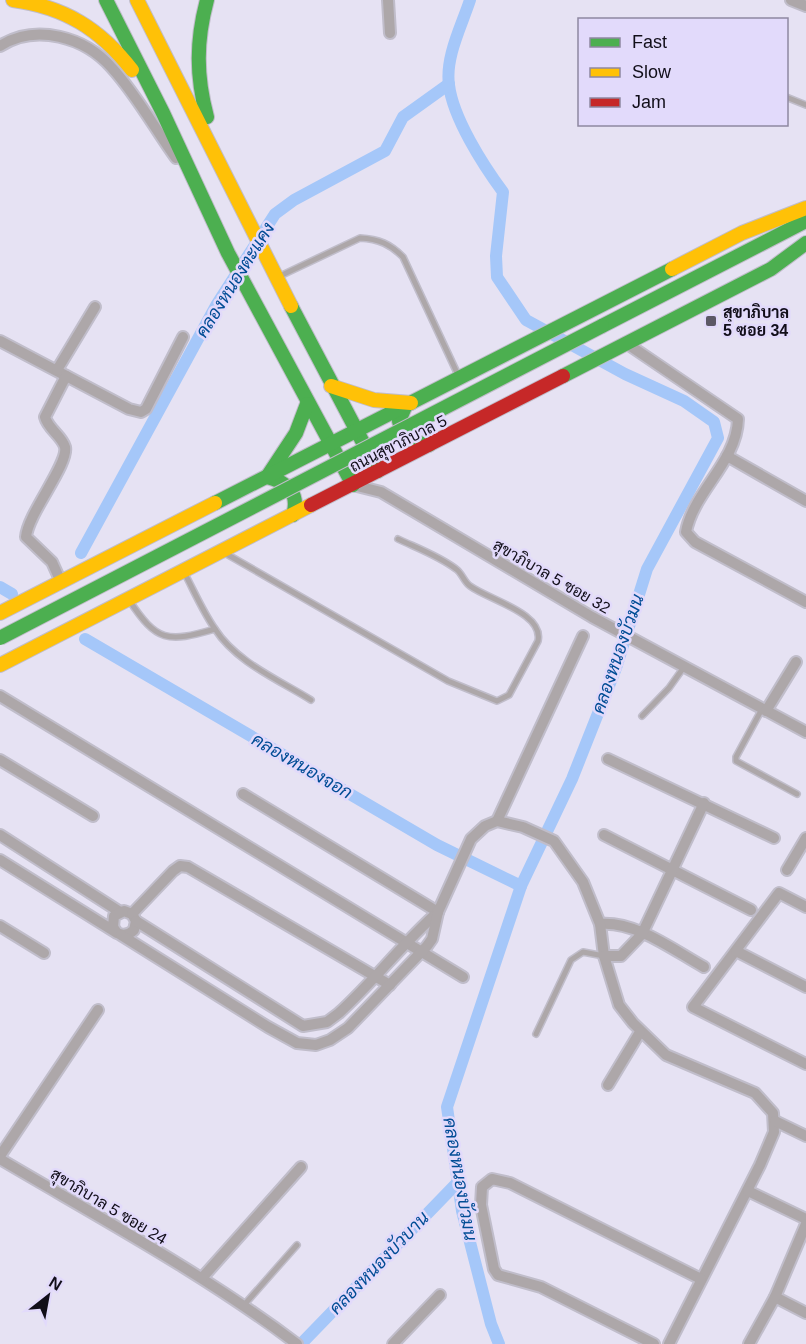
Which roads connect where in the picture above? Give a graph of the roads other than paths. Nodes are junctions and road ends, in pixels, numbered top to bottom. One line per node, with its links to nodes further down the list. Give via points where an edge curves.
1 (7, 0): 8 (main road)
2 (13, 0): 14 (main road, via 42,3 79,17 129,65)
3 (106, 0): 14 (main road)
4 (137, 0): 15 (main road)
5 (207, 0): 15 (main road, via 196,38 197,85)
6 (388, 0): 10 (street)
7 (791, 0): 9 (street)
8 (0, 1)
9 (806, 6)
10 (390, 33)
11 (0, 46): 16 (street, via 31,34 56,35 87,47 112,67)
12 (788, 98): 13 (lane)
13 (806, 105)
14 (164, 113): 16 (main road)
15 (222, 168): 20 (main road)
16 (198, 190): 23 (main road, via 248,291)
17 (806, 208): 27 (main road, ถนนสุขาภิบาล 5, via 742,233)
18 (806, 221): 50 (main road, ถนนสุขาภิบาล 5, bridge)
19 (806, 243): 25 (main road, ถนนสุขาภิบาล 5, via 771,269)
20 (277, 275): 23 (main road); 27 (lane, via 360,238 390,245 403,257)
21 (94, 308): 26 (street)
22 (183, 336): 26 (street, via 151,401 141,412)
23 (290, 337): 28 (main road); 29 (main road)
24 (0, 341): 26 (street)
25 (626, 343): 33 (main road, ถนนสุขาภิบาล 5); 34 (street, via 737,416 739,422)
26 (62, 373): 44 (street, via 45,417 63,443 65,455 26,537 52,562)
27 (459, 377): 30 (main road, ถนนสุขาภิบาล 5)
28 (331, 386): 30 (main road, via 374,400); 31 (main road)
29 (307, 404): 32 (main road); 36 (main road, via 296,433)
30 (408, 405): 31 (main road, ถนนสุขาภิบาล 5); 33 (main road, via 399,421 406,437)
31 (356, 431): 32 (main road, ถนนสุขาภิบาล 5); 35 (main road)
32 (331, 442): 36 (main road, ถนนสุขาภิบาล 5); 37 (main road)
33 (429, 445): 35 (main road, ถนนสุขาภิบาล 5)
34 (727, 456): 39 (street); 46 (street, via 689,519 686,532 695,542)
35 (378, 471): 37 (main road, ถนนสุขาภิบาล 5); 38 (street)
36 (267, 477): 40 (main road, via 284,482 293,490); 44 (main road, ถนนสุขาภิบาล 5)
37 (353, 485): 38 (street, สุขาภิบาล 5 ซอย 32); 40 (main road, ถนนสุขาภิบาล 5)
38 (381, 492): 53 (street, สุขาภิบาล 5 ซอย 32)
39 (806, 501)
40 (293, 515): 42 (main road, ถนนสุขาภิบาล 5)
41 (398, 539): 42 (lane, via 457,569 470,586 527,616 537,627 538,641 503,700 448,681)
42 (222, 551): 43 (main road, ถนนสุขาภิบาล 5)
43 (184, 571): 45 (main road, ถนนสุขาภิบาล 5); 48 (lane)
44 (61, 582): 47 (main road, ถนนสุขาภิบาล 5)
45 (128, 599): 48 (lane, via 146,626 157,634 173,638); 52 (main road, ถนนสุขาภิบาล 5)
46 (806, 602)
47 (0, 613)
48 (214, 629): 55 (lane, via 237,653)
49 (583, 636): 65 (street)
50 (0, 638)
51 (795, 662): 56 (street)
52 (0, 665)
53 (684, 667): 56 (street, สุขาภิบาล 5 ซอย 32); 57 (lane)
54 (0, 696): 83 (street)
55 (311, 700)
56 (764, 710): 58 (street, สุขาภิบาล 5 ซอย 32); 62 (lane, via 736,761)
57 (642, 716)
58 (806, 732)
59 (608, 759): 63 (street)
60 (0, 760): 64 (street)
61 (243, 794): 75 (street)
62 (797, 794)
63 (704, 804): 68 (street); 71 (street)
64 (93, 816)
65 (497, 821): 75 (street, via 478,831); 77 (street, via 554,841 583,882)
66 (0, 835): 76 (street)
67 (604, 835): 71 (street)
68 (774, 838)
69 (806, 838): 72 (street)
70 (0, 860): 80 (street)
71 (673, 869): 74 (street); 81 (street)
72 (787, 870)
73 (806, 907): 84 (street, via 779,893)
74 (751, 909)
75 (438, 912): 79 (street); 82 (street)
76 (129, 916): 80 (street, via 132,932); 80 (street, via 112,920); 89 (street, via 173,871 180,866 188,867); 94 (street)
77 (600, 924): 81 (street, via 616,923); 87 (street)
78 (0, 926): 85 (street)
79 (418, 930): 82 (street); 83 (street)
80 (119, 934): 95 (street)
81 (642, 934): 87 (street, via 621,956); 88 (street)
82 (432, 939): 86 (street)
83 (407, 944): 86 (street); 89 (street)
84 (736, 951): 92 (street); 98 (street, via 693,1007)
85 (44, 953)
86 (421, 953): 90 (street); 91 (street)
87 (604, 956): 96 (street, via 619,1005); 97 (lane, via 583,952 572,960)
88 (704, 967)
89 (378, 976): 91 (street); 94 (street, via 327,1022 303,1026)
90 (463, 977)
91 (390, 985): 95 (street, via 348,1028 316,1045 297,1043)
92 (806, 987)
93 (98, 1010): 102 (street)
94 (276, 1010): 95 (street)
95 (268, 1027)
96 (640, 1032): 99 (street); 100 (street, via 666,1055 756,1093)
97 (536, 1034)
98 (806, 1064)
99 (608, 1085)
100 (775, 1121): 101 (street); 104 (street, via 774,1132)
101 (806, 1136)
102 (0, 1157): 108 (street, สุขาภิบาล 5 ซอย 24)
103 (301, 1167): 108 (street)
104 (748, 1191): 105 (street); 109 (street)
105 (806, 1219)
106 (806, 1224): 111 (street)
107 (297, 1245): 112 (lane)
108 (202, 1278): 112 (street, สุขาภิบาล 5 ซอย 24)
109 (701, 1279): 116 (street, via 510,1183 492,1179 482,1187 481,1205 498,1275 541,1287); 117 (street)
110 (440, 1296): 115 (street)
111 (775, 1296): 113 (street); 118 (street)
112 (244, 1305): 114 (street, สุขาภิบาล 5 ซอย 24)
113 (806, 1313)
114 (297, 1344)
115 (393, 1344)
116 (654, 1344)
117 (669, 1344)
118 (749, 1344)

